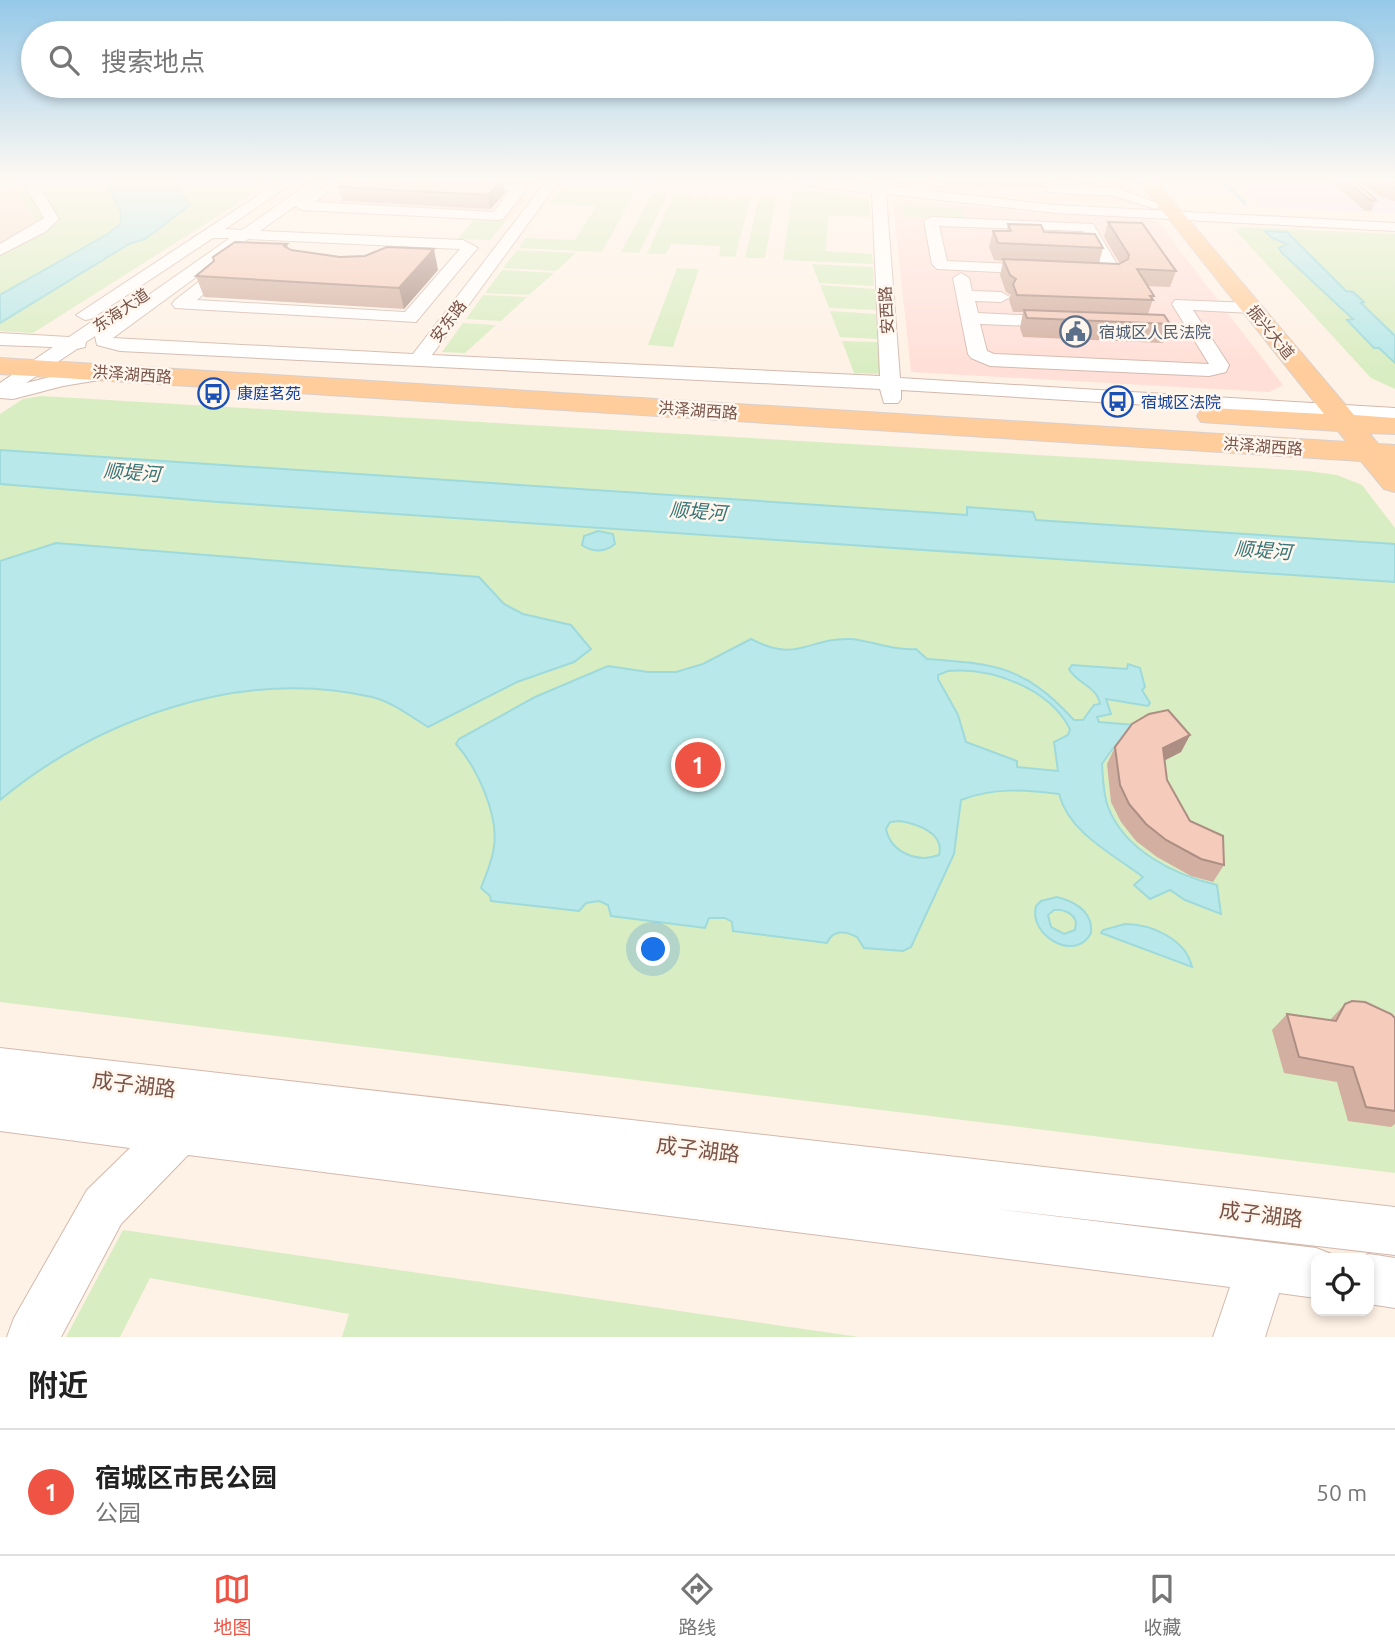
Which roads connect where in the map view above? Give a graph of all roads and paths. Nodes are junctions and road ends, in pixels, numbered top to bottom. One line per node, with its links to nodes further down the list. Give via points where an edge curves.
1 (196, 242): 34 (street, 东海大道)
2 (226, 242): 34 (street, 东海大道)
3 (229, 242): 30 (street, via 104,334)
4 (261, 242): 23 (street, via 181,302)
5 (323, 242): 16 (street)
6 (393, 242): 13 (street)
7 (507, 242): 33 (street, 安东路)
8 (885, 242): 38 (street, 安西路)
9 (935, 242): 10 (street, via 940,264 952,267 1114,273)
10 (1097, 242)
11 (1200, 242): 14 (main road, 振兴大道)
12 (1219, 242): 15 (main road, 振兴大道)
13 (405, 243): 17 (street); 24 (street, via 470,248 410,318)
14 (1203, 248): 15 (main road, via 1214,245); 22 (main road, 振兴大道)
15 (1228, 250): 31 (main road, 振兴大道)
16 (311, 253)
17 (385, 262)
18 (924, 276): 20 (street)
19 (1072, 282): 20 (street)
20 (963, 287): 21 (street); 25 (street)
21 (1001, 297)
22 (1251, 308): 28 (street, via 1176,297); 31 (main road, 振兴大道)
23 (267, 310): 24 (street); 24 (street, via 236,338 284,341)
24 (315, 312)
25 (970, 318): 26 (street); 35 (street, via 982,358)
26 (1076, 323)
27 (1169, 326): 28 (street)
28 (1195, 327): 36 (street, via 1219,368)
29 (0, 339): 34 (street)
30 (116, 358): 32 (main road, 洪泽湖西路); 33 (street); 34 (main road, 洪泽湖西路); 34 (street, via 100,352); 37 (main road, 洪泽湖西路)
31 (1307, 358): 42 (main road)
32 (173, 359): 37 (main road, via 145,368); 38 (main road, 洪泽湖西路)
33 (418, 360): 38 (street)
34 (29, 361): 39 (street)
35 (1061, 363): 36 (street); 40 (street)
36 (1113, 366): 41 (street)
37 (151, 375): 45 (main road, 洪泽湖西路)
38 (891, 391): 40 (street); 43 (main road, 洪泽湖西路)
39 (58, 392)
40 (1073, 394): 41 (street)
41 (1130, 398): 42 (street)
42 (1363, 411): 44 (main road); 44 (main road, 洪泽湖西路); 46 (main road)
43 (1191, 415): 44 (main road, 洪泽湖西路); 45 (main road, via 1223,428 1226,434)
44 (1275, 433): 45 (main road, 洪泽湖西路); 46 (main road, 洪泽湖西路); 47 (main road)
45 (1216, 443)
46 (1382, 453): 47 (main road)
47 (1395, 484)
48 (0, 1070): 51 (street, 成子湖路)
49 (0, 1109): 50 (street)
50 (179, 1132): 52 (street); 56 (street, via 104,1207)
51 (1395, 1231)
52 (1262, 1266): 53 (street); 57 (street)
53 (1311, 1272)
54 (1374, 1280): 55 (street)
55 (1395, 1283)
56 (33, 1337)
57 (1239, 1337)

